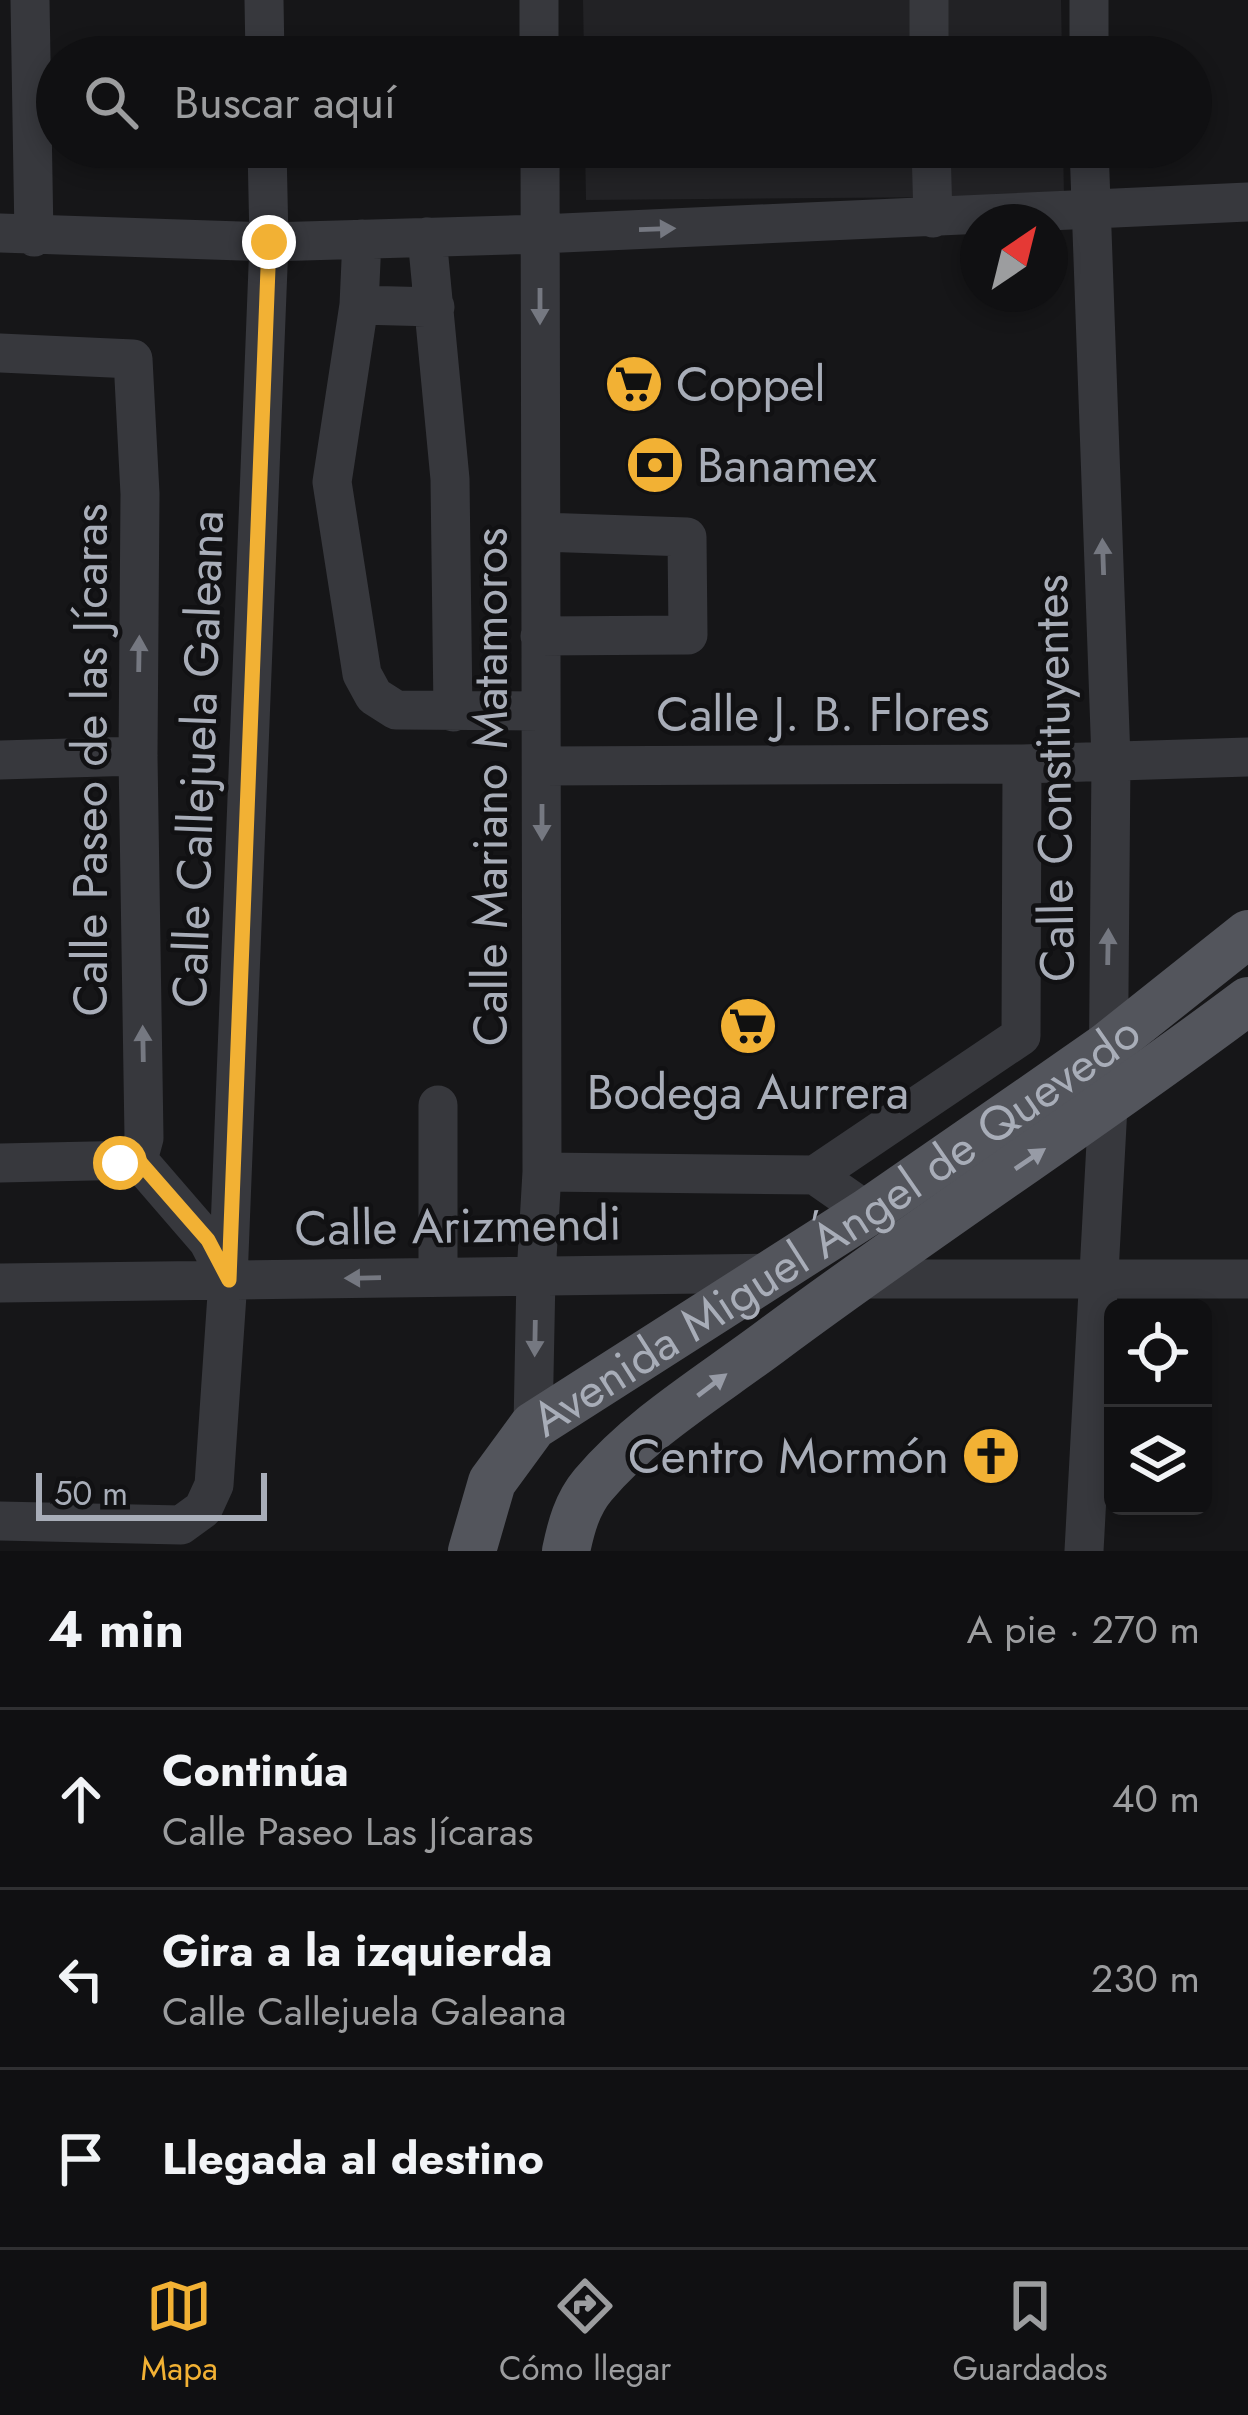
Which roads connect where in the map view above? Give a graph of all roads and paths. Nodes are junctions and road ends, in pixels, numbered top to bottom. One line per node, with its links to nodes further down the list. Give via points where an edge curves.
1 (30, 0): 10 (street)
2 (264, 0): 6 (street)
3 (538, 0): 7 (street)
4 (929, 0): 8 (street)
5 (1090, 0): 9 (street)
6 (265, 36)
7 (539, 36)
8 (929, 36)
9 (1089, 36)
10 (36, 43)
11 (36, 149): 20 (street)
12 (267, 168): 23 (street, Calle Callejuela Galeana)
13 (539, 168): 19 (street, Calle Mariano Matamoros)
14 (932, 168): 18 (street)
15 (1089, 168): 17 (street, Calle Constituyentes)
16 (1248, 202): 17 (street)
17 (1089, 211): 18 (street); 34 (street, Calle Constituyentes, one-way to 17)
18 (933, 218): 19 (street, one-way to 18)
19 (540, 234): 21 (street); 27 (street, Calle Mariano Matamoros, one-way to 27)
20 (17, 235): 23 (street)
21 (427, 237): 22 (street); 25 (street)
22 (362, 239): 23 (street); 24 (street)
23 (269, 242): 55 (street, Calle Callejuela Galeana)
24 (359, 305): 25 (street); 30 (street, via 332,482 362,674 374,696 396,710)
25 (435, 307): 30 (street, via 450,478)
26 (0, 353): 31 (street, Calle Paseo de las Jícaras, one-way to 26, via 133,359)
27 (541, 532): 28 (street, Calle Mariano Matamoros); 28 (street, via 687,537 688,635)
28 (540, 635): 29 (street, Calle Mariano Matamoros)
29 (540, 711): 30 (street); 36 (street, Calle Mariano Matamoros)
30 (453, 712)
31 (138, 756): 33 (street); 44 (street, Calle Paseo de las Jícaras, one-way to 31, via 145,1138)
32 (1248, 757): 34 (street, Calle J. B. Flores)
33 (0, 760)
34 (1111, 760): 35 (street, Calle J. B. Flores); 40 (street, Calle Constituyentes, one-way to 34)
35 (1022, 764): 36 (street, Calle J. B. Flores); 39 (street)
36 (542, 766): 46 (street, Calle Mariano Matamoros, one-way to 46)
37 (1248, 934): 40 (main road, Avenida Miguel Ángel de Quevedo)
38 (1248, 1000): 43 (main road, Avenida Miguel Ángel de Quevedo)
39 (1021, 1036): 41 (street); 47 (street)
40 (1106, 1047): 41 (main road, Avenida Miguel Ángel de Quevedo); 43 (street, Calle Constituyentes)
41 (1027, 1102): 48 (main road, Avenida Miguel Ángel de Quevedo)
42 (438, 1105): 51 (street)
43 (1108, 1106): 52 (street, Calle Constituyentes); 53 (main road, Avenida Miguel Ángel de Quevedo, one-way to 43)
44 (138, 1160): 45 (street); 55 (street, via 208,1240)
45 (0, 1163)
46 (542, 1172): 47 (street); 50 (street, Calle Mariano Matamoros)
47 (815, 1175): 48 (street)
48 (868, 1211): 49 (main road, Avenida Miguel Ángel de Quevedo)
49 (774, 1273): 50 (street, Calle Arizmendi); 57 (main road, Avenida Miguel Ángel de Quevedo)
50 (536, 1275): 51 (street, Calle Arizmendi); 57 (street, Calle Mariano Matamoros, one-way to 57)
51 (438, 1276): 55 (street, Calle Arizmendi, one-way to 55)
52 (1097, 1277): 53 (street); 54 (street); 61 (street, Calle Constituyentes)
53 (854, 1279): 60 (main road, Avenida Miguel Ángel de Quevedo, one-way to 53, via 591,1487 636,1442)
54 (1248, 1279)
55 (229, 1280): 56 (street, Calle Arizmendi); 58 (street, Calle Callejuela Galeana, via 214,1485 203,1509 181,1525)
56 (0, 1283)
57 (533, 1426): 59 (main road, Avenida Miguel Ángel de Quevedo, via 492,1482)
58 (0, 1521)
59 (472, 1551)
60 (566, 1551)
61 (1084, 1551)

